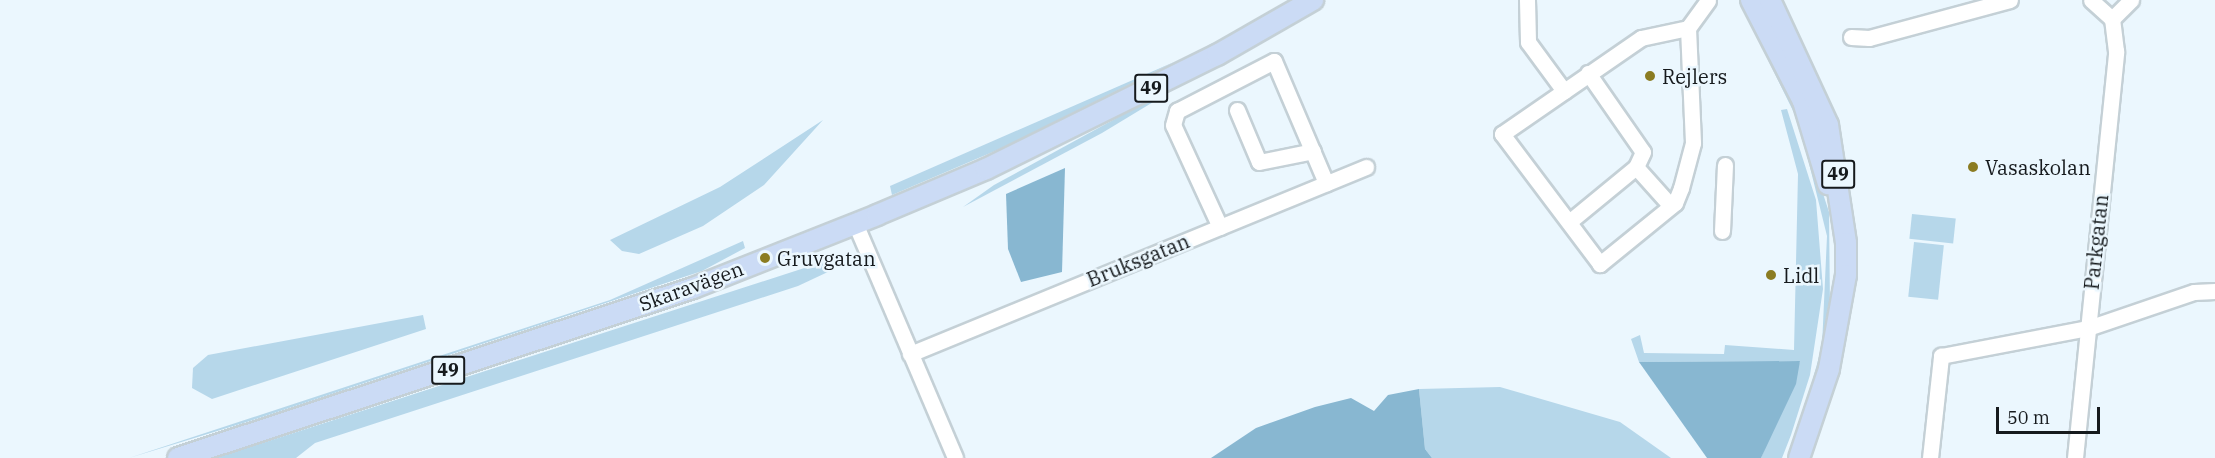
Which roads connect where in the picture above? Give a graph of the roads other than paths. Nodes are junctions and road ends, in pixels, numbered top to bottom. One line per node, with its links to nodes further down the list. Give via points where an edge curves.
1 (1313, 0): 22 (main road, Skaravägen / 49, via 1217,55 986,169)
2 (1527, 0): 13 (street, via 1528,42)
3 (1708, 0): 10 (street)
4 (1751, 0): 26 (main road, 49, via 1803,101 1824,163)
5 (1770, 0): 26 (main road, 49, via 1810,77 1836,157 1846,243)
6 (2010, 0): 11 (street, via 1869,38)
7 (2091, 0): 9 (street)
8 (2131, 0): 9 (street)
9 (2112, 19): 27 (street, Parkgatan, via 2116,51)
10 (1688, 28): 12 (street, via 1641,38); 20 (street, via 1693,143)
11 (1851, 38)
12 (1588, 74): 13 (street); 18 (street, via 1642,152)
13 (1564, 91): 21 (street, via 1503,134)
14 (1238, 110): 15 (street, via 1259,162)
15 (1313, 151): 19 (street); 23 (street, via 1274,61 1177,111 1173,125)
16 (1725, 165): 24 (street)
17 (1366, 167): 19 (street, Bruksgatan)
18 (1636, 167): 20 (street); 21 (street)
19 (1326, 183): 23 (street, Bruksgatan)
20 (1671, 206): 21 (street, via 1600,264)
21 (1569, 222)
22 (855, 223): 28 (street); 29 (main road, Skaravägen / 49, via 693,288)
23 (1220, 227): 28 (street, Bruksgatan)
24 (1722, 231)
25 (2215, 291): 27 (street, via 2194,292)
26 (1840, 300): 31 (main road, 49, via 1829,369)
27 (2088, 328): 32 (street, via 1941,356); 33 (street, Parkgatan)
28 (910, 354): 30 (street)
29 (178, 458)
30 (955, 458)
31 (1799, 458)
32 (1930, 458)
33 (2075, 458)

